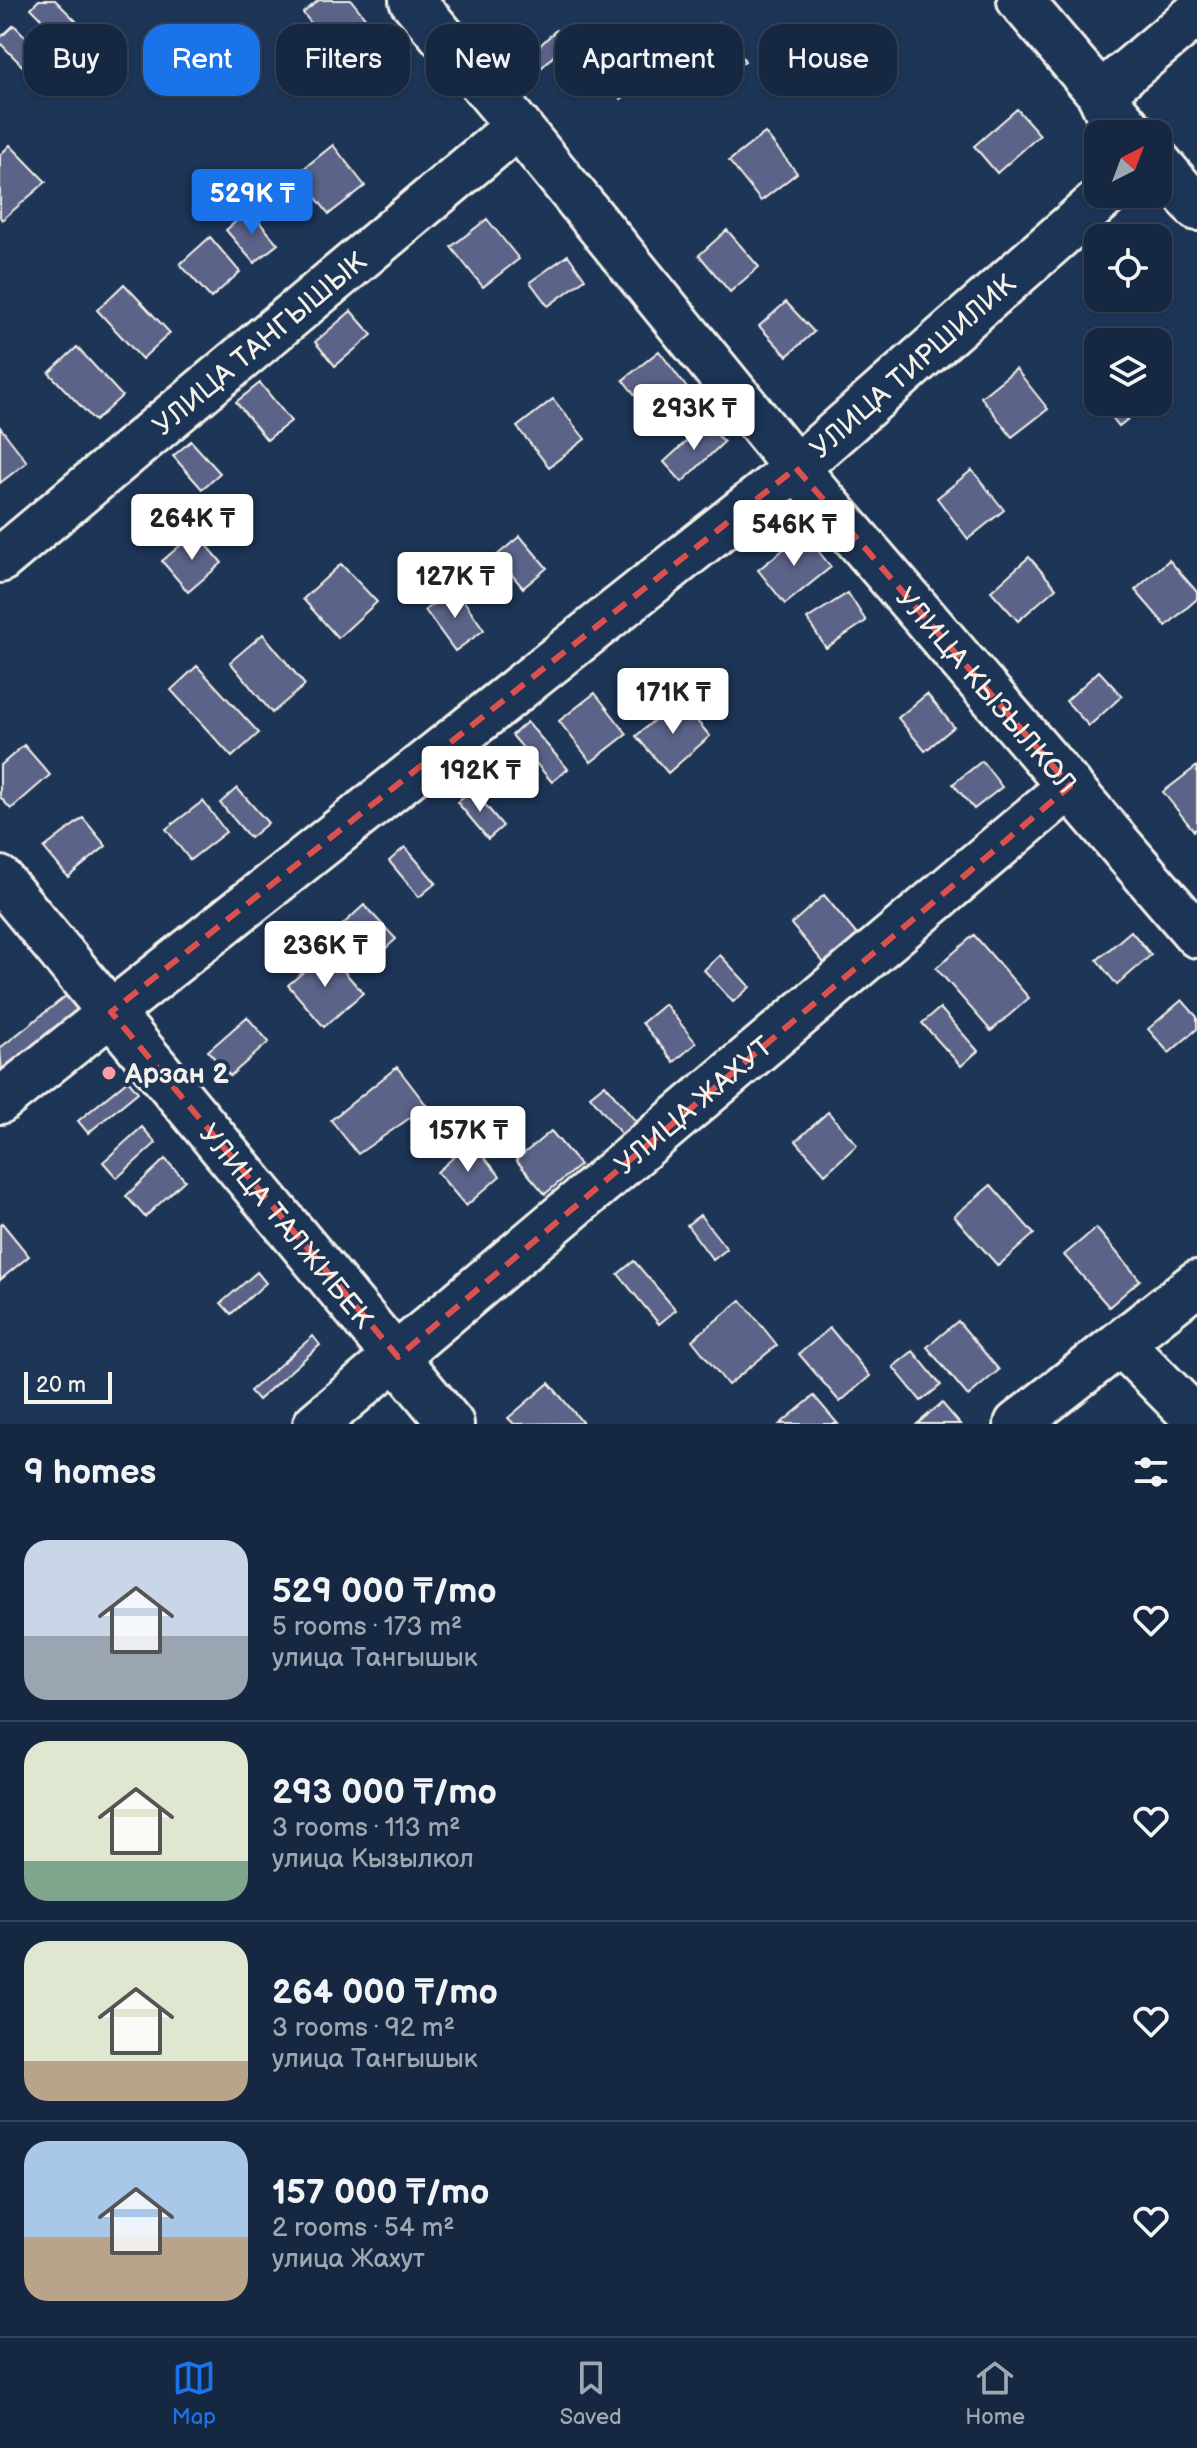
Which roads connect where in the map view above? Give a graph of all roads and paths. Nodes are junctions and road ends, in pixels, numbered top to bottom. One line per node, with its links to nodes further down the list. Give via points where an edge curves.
1 (412, 0): 5 (street, УЛИЦА КЫЗЫЛКОЛ)
2 (1020, 0): 4 (street)
3 (1197, 13): 4 (street)
4 (1109, 114)
5 (518, 126): 9 (street, УЛИЦА КЫЗЫЛКОЛ); 10 (street, УЛИЦА ТАНГЫШЫК)
6 (1172, 179): 8 (street)
7 (1091, 208): 9 (street, УЛИЦА ТИРШИЛИК)
8 (1197, 208)
9 (796, 468): 11 (street, УЛИЦА КЫЗЫЛКОЛ); 14 (street, УЛИЦА ТИРШИЛИК)
10 (0, 560)
11 (1070, 786): 13 (street, УЛИЦА КЫЗЫЛКОЛ); 18 (street, УЛИЦА ЖАХУТ)
12 (0, 879): 14 (street, УЛИЦА ТАЛЖИБЕК)
13 (1197, 935)
14 (111, 1012): 15 (street, УЛИЦА ТИРШИЛИК); 18 (street, УЛИЦА ТАЛЖИБЕК)
15 (0, 1101)
16 (1197, 1283): 17 (street)
17 (1121, 1343): 19 (street); 20 (street)
18 (398, 1357): 21 (street, УЛИЦА ЖАХУТ); 22 (street, УЛИЦА ТАЛЖИБЕК)
19 (1030, 1420)
20 (1197, 1420)
21 (316, 1424)
22 (451, 1424)

